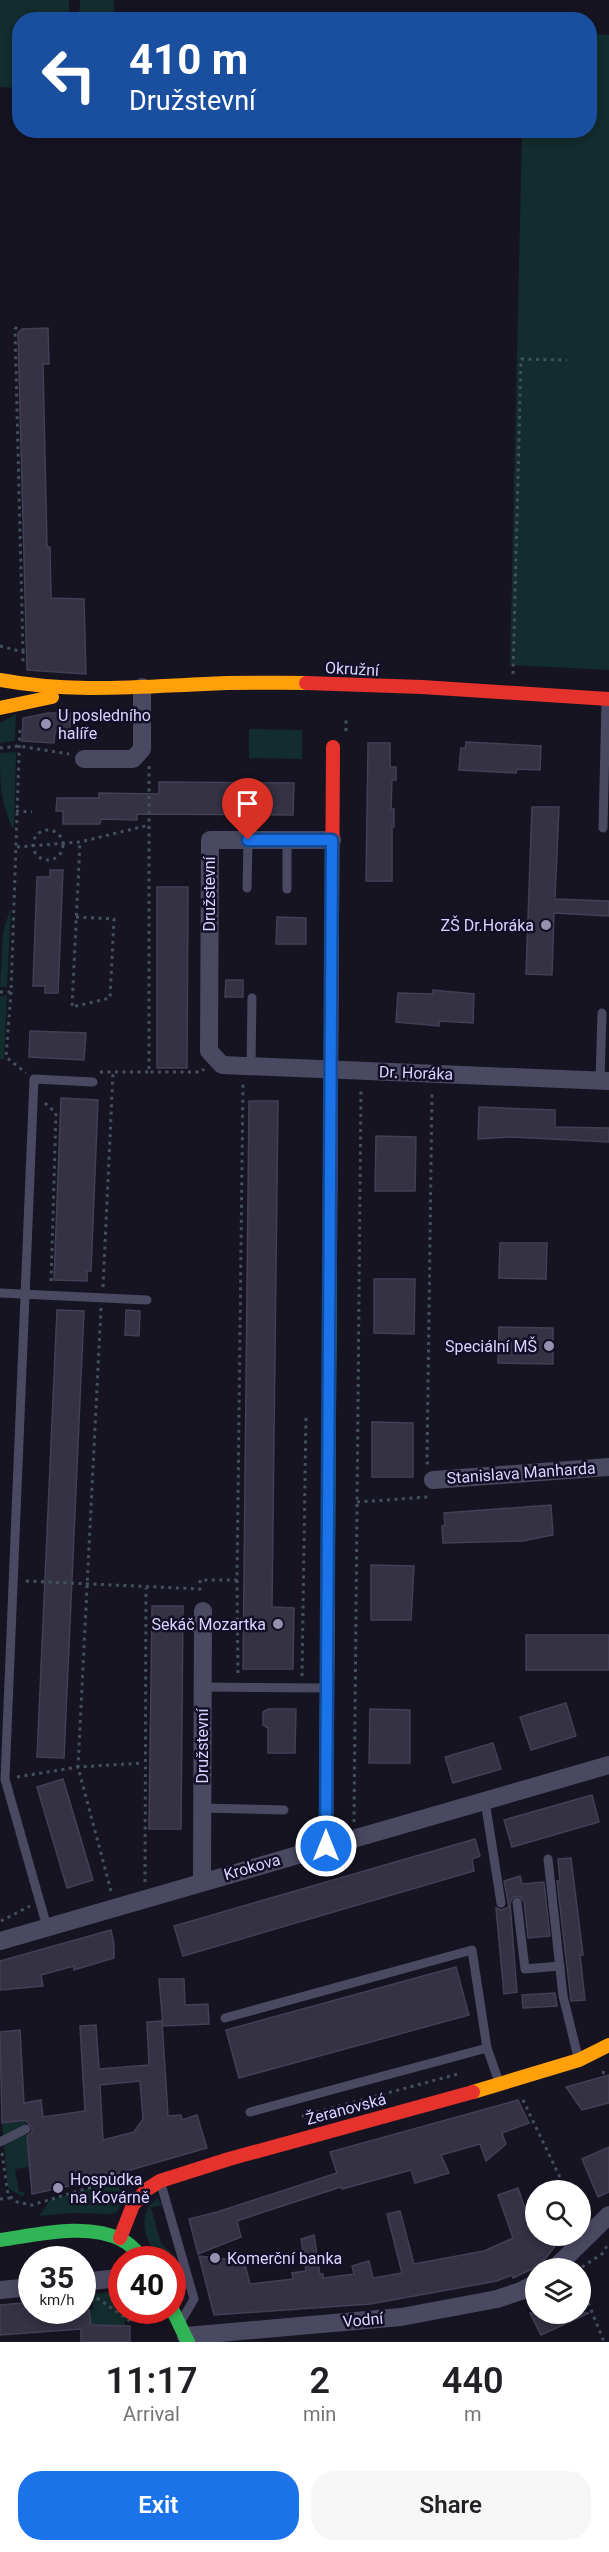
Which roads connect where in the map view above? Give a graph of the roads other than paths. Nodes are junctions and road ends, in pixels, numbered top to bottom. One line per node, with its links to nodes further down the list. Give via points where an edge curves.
1 (0, 680): 4 (street, Okružní, via 24,686)
2 (142, 687): 4 (street, Okružní); 5 (street, Okružní, via 326,684); 8 (street, via 139,755 133,759)
3 (0, 688): 6 (street)
4 (94, 690): 6 (street, Okružní)
5 (608, 699): 9 (lane)
6 (0, 706)
7 (339, 744): 12 (street)
8 (84, 759)
9 (603, 828)
10 (248, 840): 11 (street, Družstevní); 13 (lane); 17 (street, Družstevní, via 210,840 209,1051)
11 (287, 840): 12 (street, Družstevní); 14 (lane)
12 (332, 840): 18 (street)
13 (247, 888)
14 (287, 889)
15 (252, 998): 19 (lane)
16 (602, 1012): 20 (lane)
17 (216, 1065): 19 (street, Dr. Horáka)
18 (332, 1069): 19 (street, Dr. Horáka); 20 (street, Dr. Horáka); 29 (street)
19 (247, 1074)
20 (605, 1081)
21 (93, 1082): 23 (lane, via 34,1079)
22 (0, 1293): 23 (lane)
23 (25, 1294): 24 (lane); 39 (lane, via 5,1779)
24 (147, 1300)
25 (609, 1467): 26 (street, Stanislava Manharda)
26 (433, 1480)
27 (203, 1611): 28 (street, Družstevní)
28 (202, 1687): 29 (lane); 32 (street, Družstevní)
29 (327, 1688): 34 (street)
30 (609, 1765): 31 (street, Krokova)
31 (485, 1801): 34 (street, Krokova); 38 (lane)
32 (202, 1808): 33 (lane); 36 (street, Družstevní)
33 (284, 1810)
34 (326, 1846): 36 (street, Krokova)
35 (548, 1860): 41 (lane)
36 (202, 1881): 39 (street, Krokova)
37 (517, 1902): 41 (lane, via 525,1969)
38 (501, 1903)
39 (47, 1927): 40 (street, Krokova)
40 (0, 1941)
41 (560, 1966): 45 (lane, via 563,1996)
42 (225, 2018): 44 (lane, via 472,1950)
43 (609, 2045): 45 (street, Žeranovská)
44 (488, 2048): 46 (lane); 47 (lane)
45 (579, 2060): 46 (street, Žeranovská)
46 (500, 2084): 50 (street, Žeranovská, via 229,2158)
47 (250, 2112)
48 (26, 2129): 49 (lane)
49 (1, 2142)
50 (160, 2181): 52 (street, Žeranovská, via 133,2205); 59 (lane, via 194,2299)
51 (609, 2215): 55 (street)
52 (120, 2238): 53 (street, via 74,2232); 54 (street)
53 (0, 2240)
54 (129, 2246)
55 (566, 2258)
56 (18, 2288): 58 (street)
57 (525, 2289): 59 (street, Vodní, via 497,2299 401,2317)
58 (0, 2290)
59 (185, 2334)

